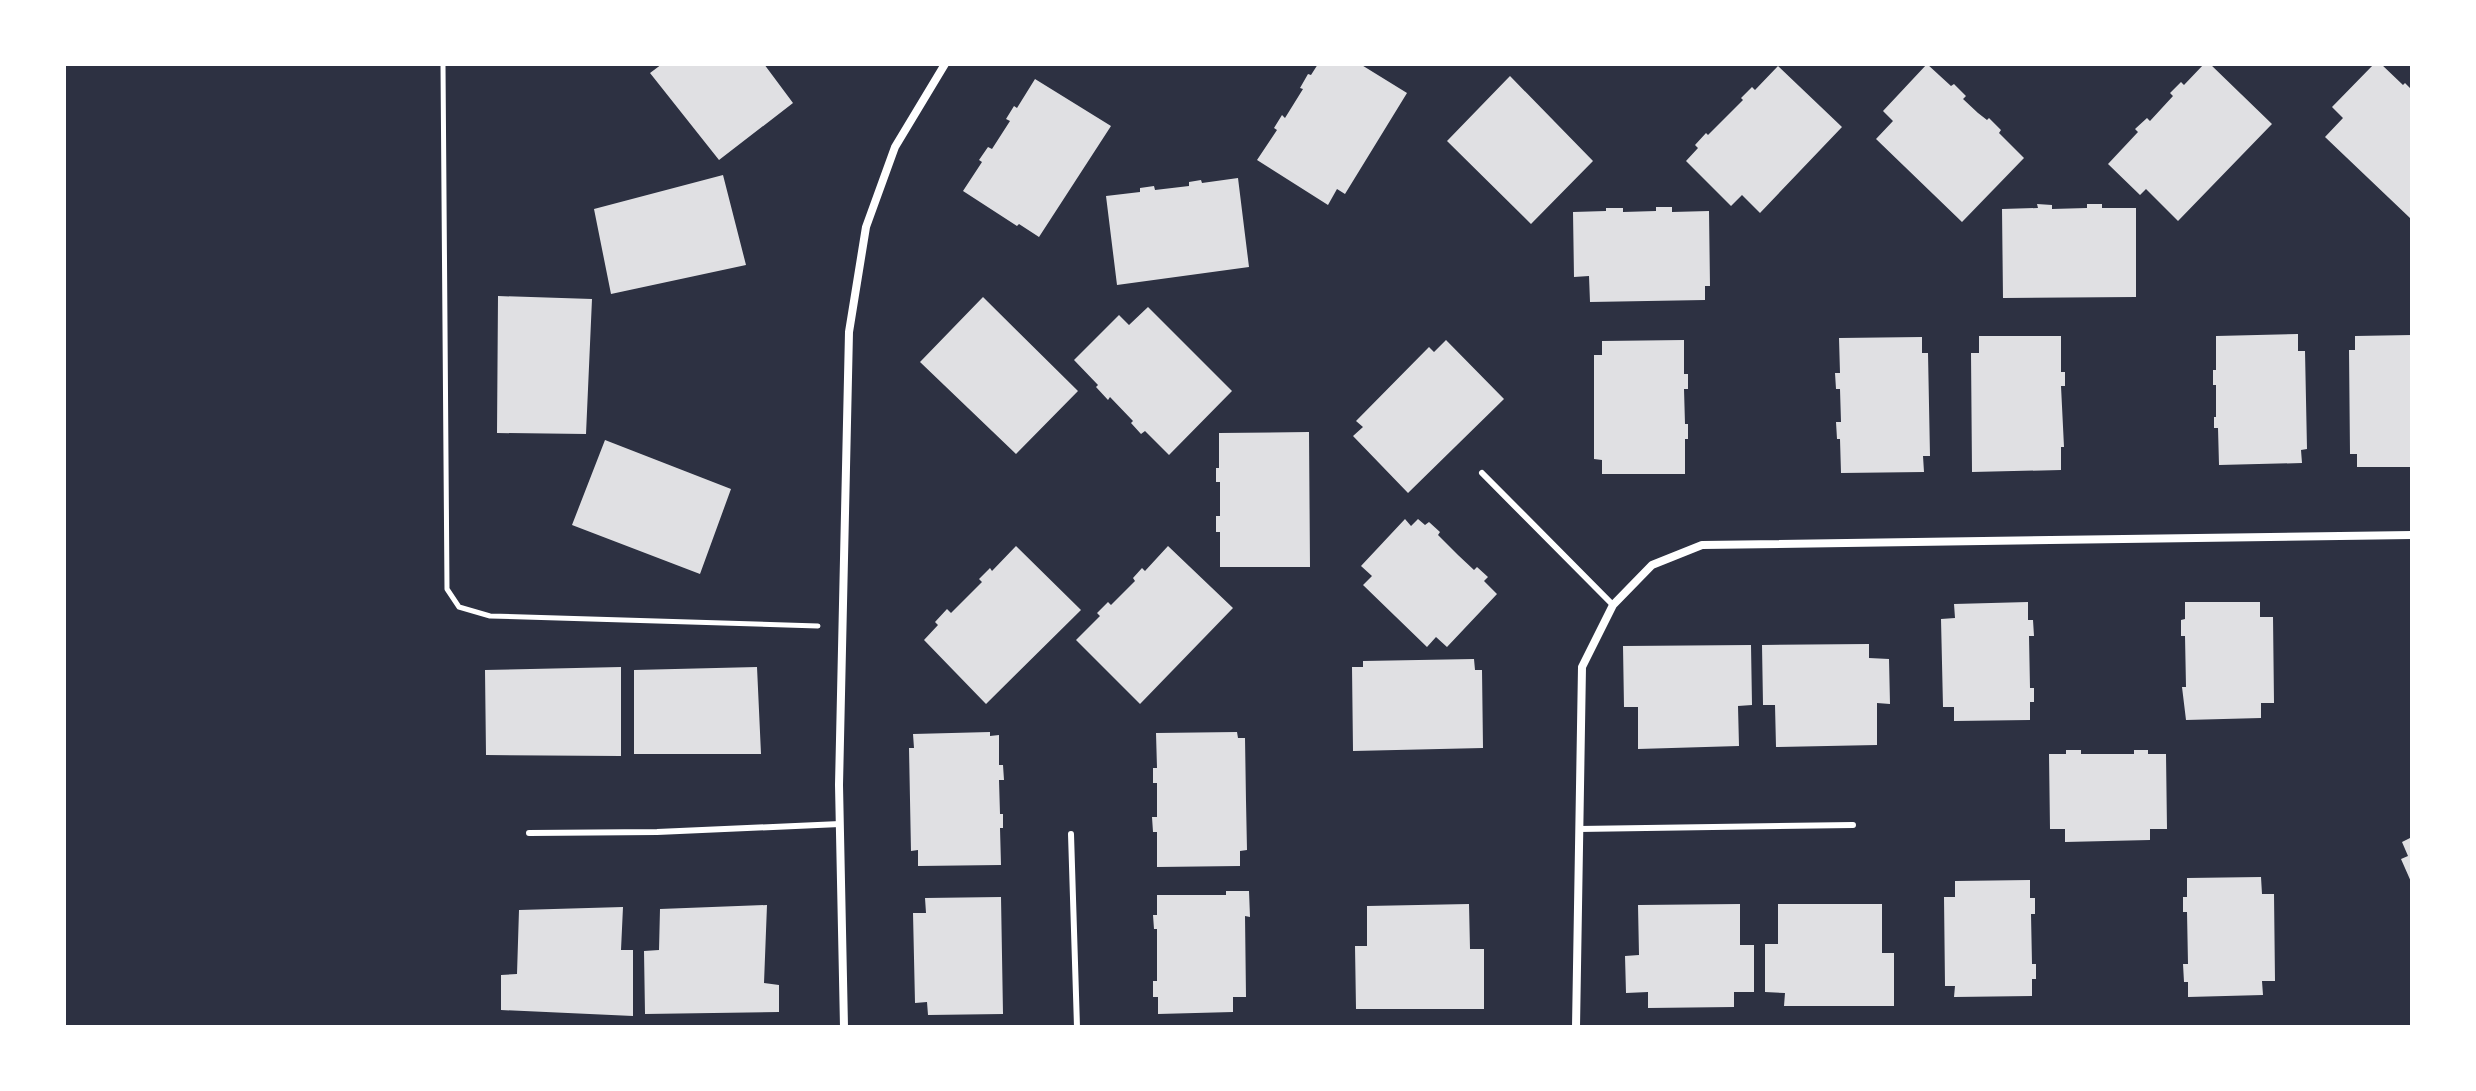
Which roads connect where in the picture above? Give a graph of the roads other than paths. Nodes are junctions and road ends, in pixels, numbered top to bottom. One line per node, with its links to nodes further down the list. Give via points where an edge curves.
1 (945, 64): 5 (street, via 895,147 866,227 849,332)
2 (1482, 473): 4 (lane)
3 (2412, 535): 4 (street, via 1702,545 1652,565)
4 (1613, 605): 7 (street, via 1582,667)
5 (840, 824): 8 (lane); 10 (street)
6 (1853, 825): 7 (lane)
7 (1579, 829): 12 (street)
8 (529, 833)
9 (1071, 834): 11 (lane)
10 (844, 1027)
11 (1077, 1027)
12 (1576, 1027)

